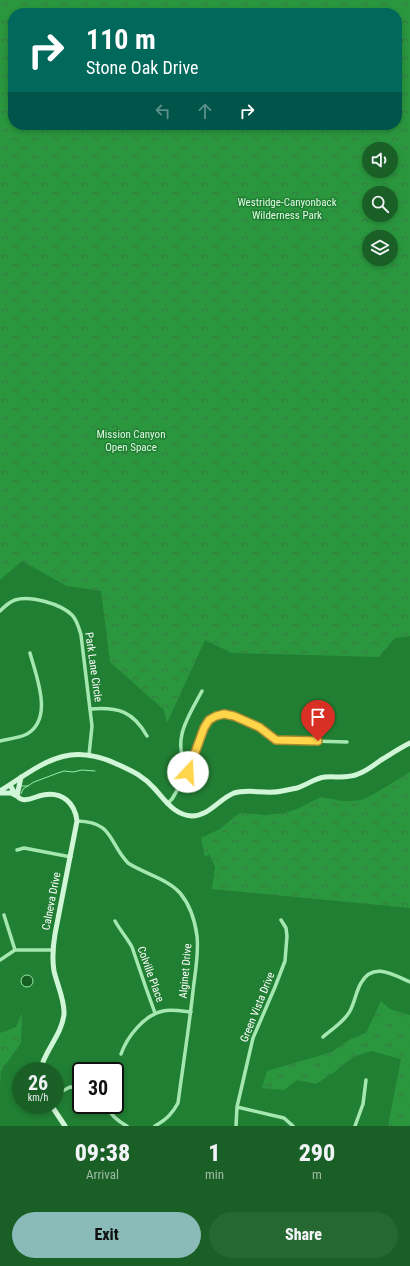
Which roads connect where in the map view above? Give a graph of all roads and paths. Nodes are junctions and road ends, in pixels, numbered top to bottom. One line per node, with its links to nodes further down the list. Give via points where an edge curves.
1 (0, 611): 4 (street, Park Lane Circle, via 14,600 24,598 54,605 73,616 81,635)
2 (30, 653): 6 (street, via 42,701 42,711 35,727 28,733)
3 (202, 691): 10 (street, via 180,740 182,759)
4 (91, 709): 5 (street, via 117,709 130,715); 9 (street, Park Lane Circle)
5 (147, 736)
6 (0, 741)
7 (347, 742): 10 (street, via 276,740 259,727 224,714 209,720 204,728)
8 (410, 743): 15 (main road, via 358,774 344,778 318,778 298,788 281,792 235,793 200,815 184,814)
9 (89, 755): 11 (main road, via 61,757); 15 (main road, via 105,758 143,777)
10 (188, 772): 15 (street)
11 (21, 777): 12 (main road); 14 (main road)
12 (10, 785): 13 (main road); 14 (main road)
13 (0, 792): 14 (main road)
14 (17, 796): 16 (main road, via 26,800 46,794 59,796 73,806)
15 (167, 804)
16 (77, 821): 18 (main road, Calneva Drive); 26 (street, Alginet Drive, via 101,826 109,833 128,863 169,884 181,894 192,914 197,936 198,952)
17 (17, 850): 18 (street, via 24,848)
18 (71, 857): 23 (main road, Calneva Drive)
19 (4, 915): 22 (street)
20 (281, 920): 32 (street, Green Vista Drive, via 287,936 285,961 253,1038)
21 (115, 921): 27 (street, Colville Place, via 132,947)
22 (15, 950): 23 (street); 24 (street)
23 (53, 950): 30 (main road, Calneva Drive, via 54,969 64,1012 61,1026)
24 (0, 960)
25 (410, 982): 28 (street, via 384,971 370,973 361,982 345,1019)
26 (190, 1012): 27 (street, via 163,1010); 37 (street, Alginet Drive, via 178,1103 172,1113)
27 (155, 1013): 29 (street, via 142,1022)
28 (323, 1037)
29 (121, 1054)
30 (42, 1062)
31 (366, 1080): 40 (street, via 363,1104)
32 (236, 1107): 38 (street, Green Vista Drive); 39 (street, via 284,1118)
33 (57, 1114): 35 (main road)
34 (110, 1114): 36 (street)
35 (65, 1126)
36 (127, 1126)
37 (155, 1126)
38 (236, 1126)
39 (294, 1126)
40 (356, 1126)

